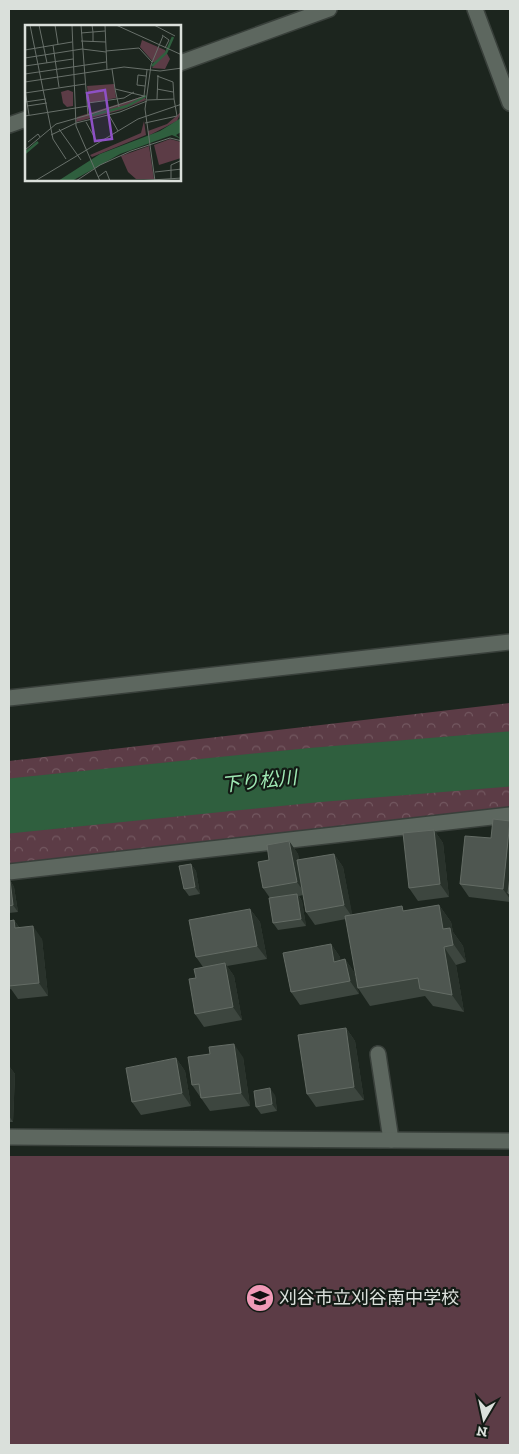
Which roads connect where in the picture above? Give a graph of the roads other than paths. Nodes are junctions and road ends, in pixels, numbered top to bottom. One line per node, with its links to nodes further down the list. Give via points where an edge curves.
1 (329, 9): 3 (street)
2 (475, 9): 4 (street)
3 (181, 63)
4 (510, 103)
5 (25, 119): 6 (street)
6 (9, 125)
7 (510, 642): 8 (street)
8 (9, 698)
9 (510, 815): 10 (street)
10 (9, 872)
11 (378, 1054): 13 (street)
12 (9, 1137): 13 (street)
13 (391, 1140): 14 (street)
14 (510, 1141)

